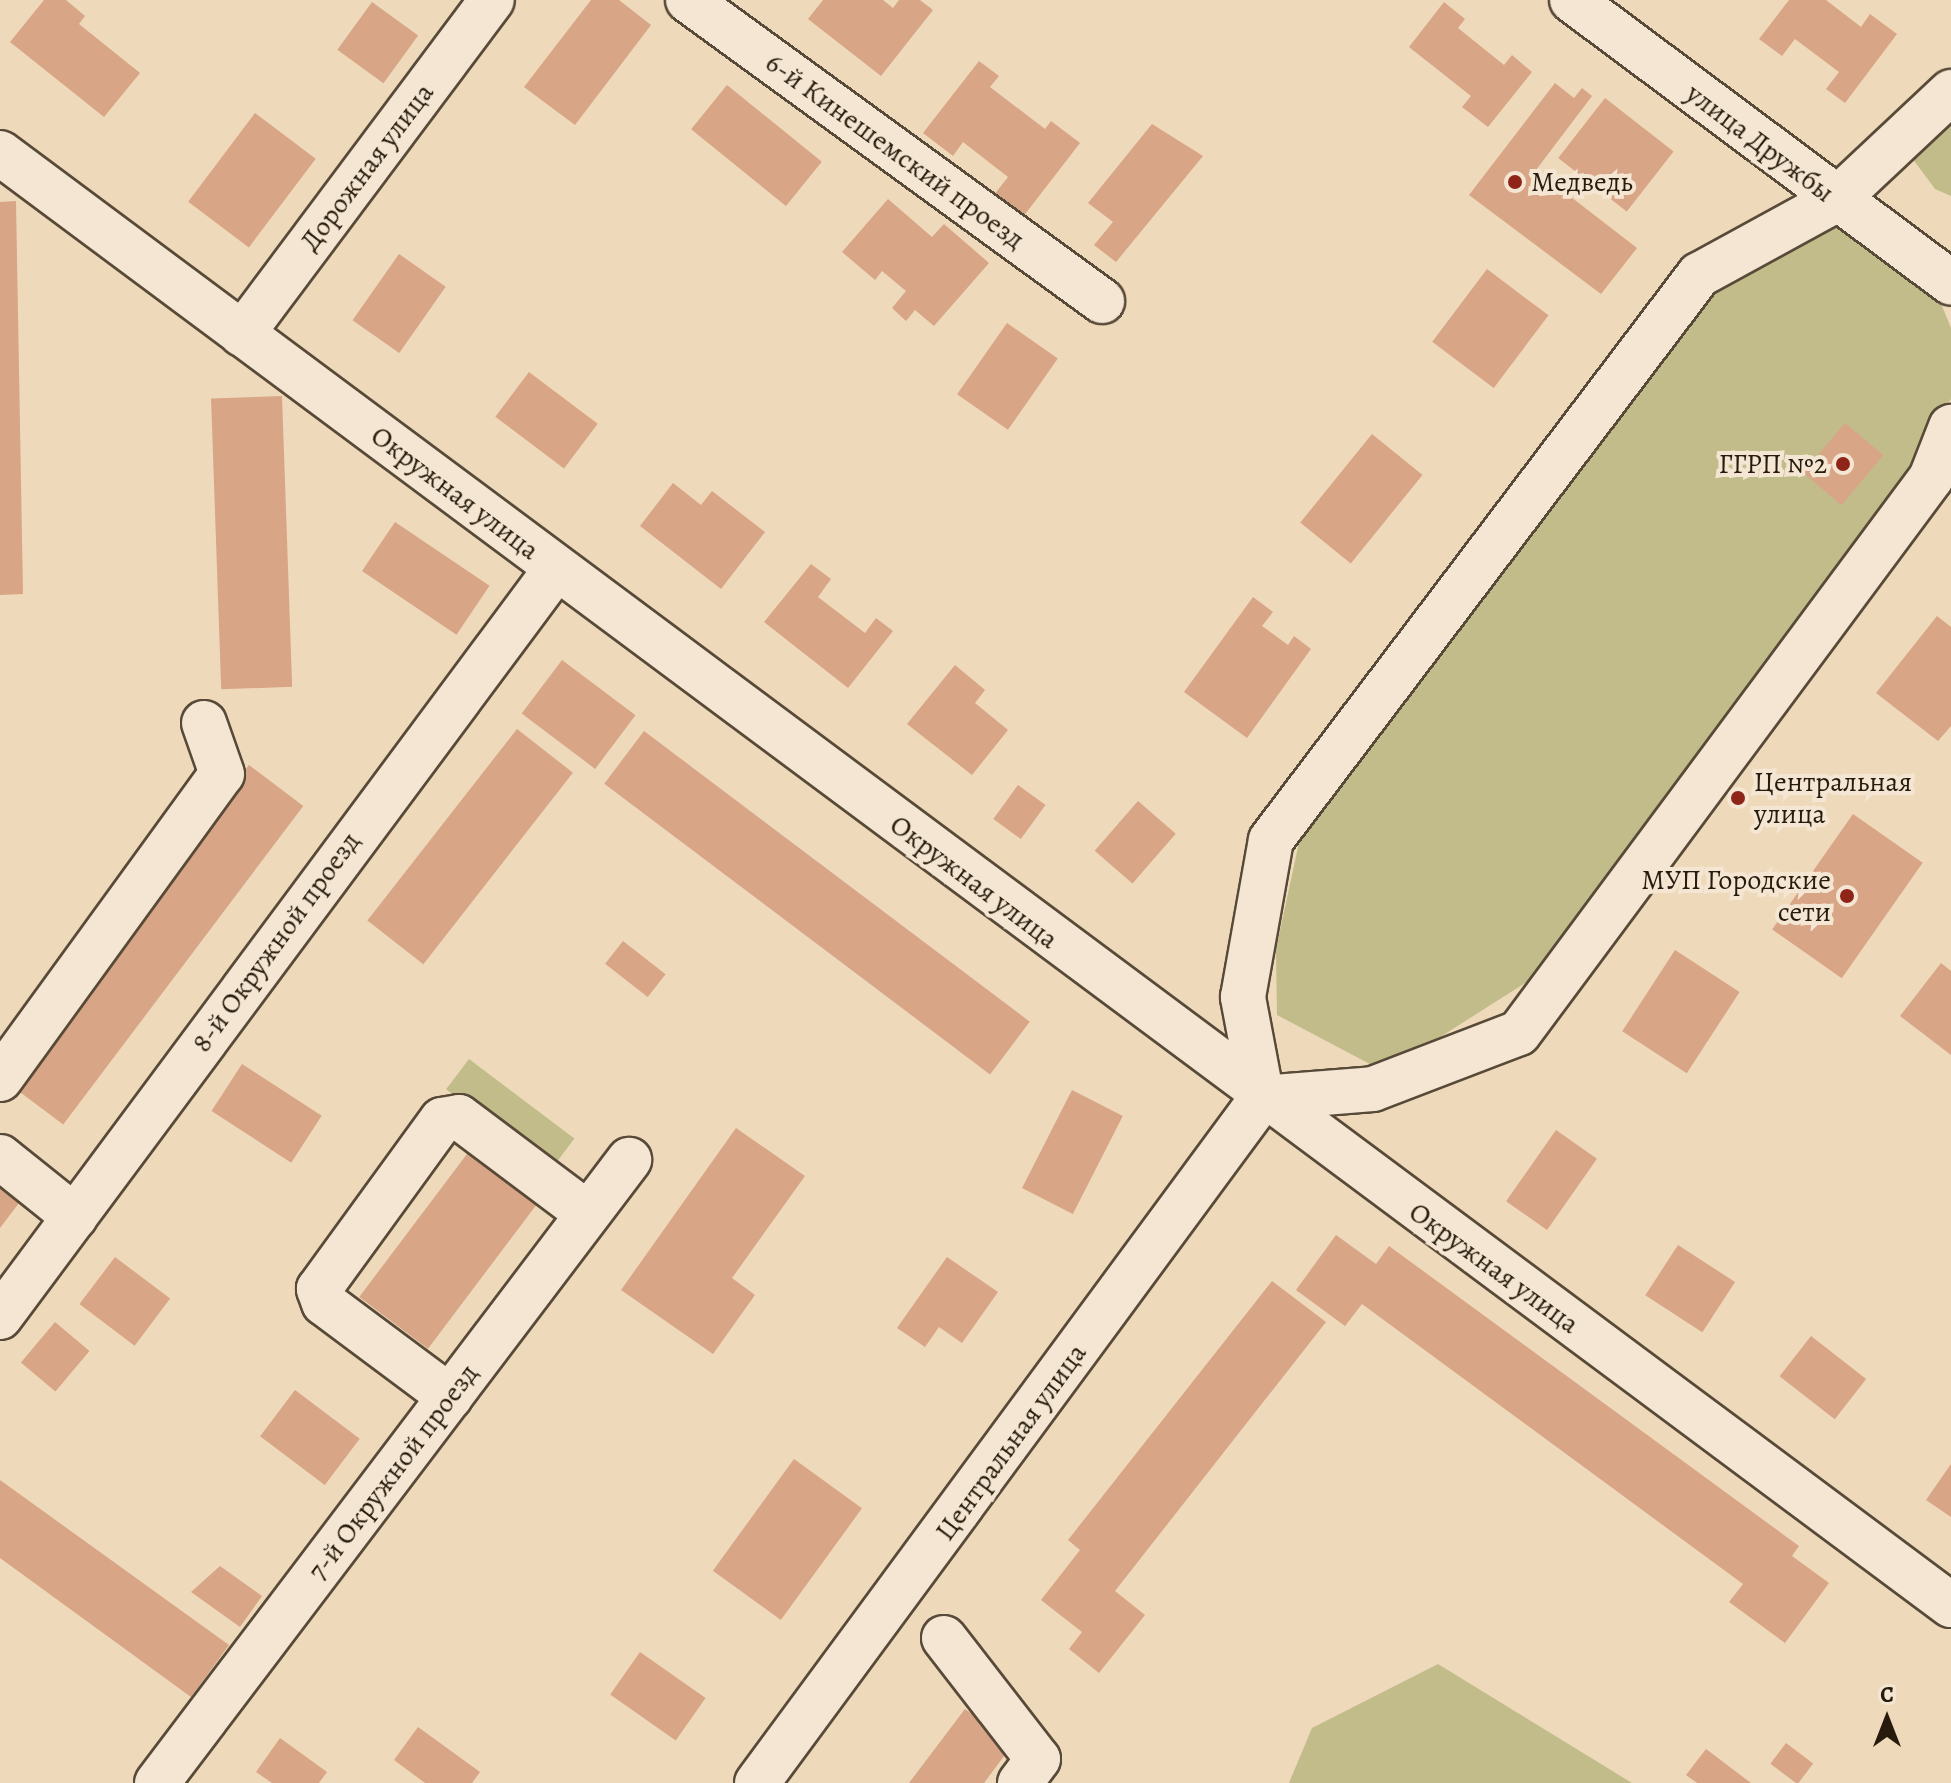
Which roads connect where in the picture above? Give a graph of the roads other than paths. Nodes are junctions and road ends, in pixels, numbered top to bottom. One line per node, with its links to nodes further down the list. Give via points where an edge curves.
1 (492, 0): 9 (street, Дорожная улица)
2 (688, 0): 8 (street, 6-й Кинешемский проезд)
3 (1572, 0): 6 (street, улица Дружбы)
4 (1951, 92): 6 (street)
5 (0, 153): 9 (street, Окружная улица)
6 (1836, 200): 7 (street, улица Дружбы); 14 (street, via 1699,275 1271,840 1243,997)
7 (1951, 283)
8 (1102, 301)
9 (242, 334): 11 (street, Окружная улица)
10 (1951, 427): 14 (street, via 1931,478 1519,1033 1373,1089)
11 (556, 569): 14 (street, Окружная улица); 18 (street, 8-й Окружной проезд)
12 (204, 723): 13 (street, via 222,774)
13 (0, 1079)
14 (1262, 1098): 21 (street, Окружная улица); 24 (street, Центральная улица)
15 (0, 1157): 18 (street)
16 (629, 1160): 17 (street, 7-й Окружной проезд)
17 (588, 1214): 20 (street, 7-й Окружной проезд); 20 (street, via 459,1117 442,1120 319,1289 324,1303)
18 (75, 1217): 19 (street, 8-й Окружной проезд)
19 (0, 1317)
20 (450, 1397): 23 (street, 7-й Окружной проезд)
21 (1951, 1605)
22 (944, 1638): 25 (street, via 1038,1759)
23 (157, 1783)
24 (757, 1783)
25 (1020, 1783)

